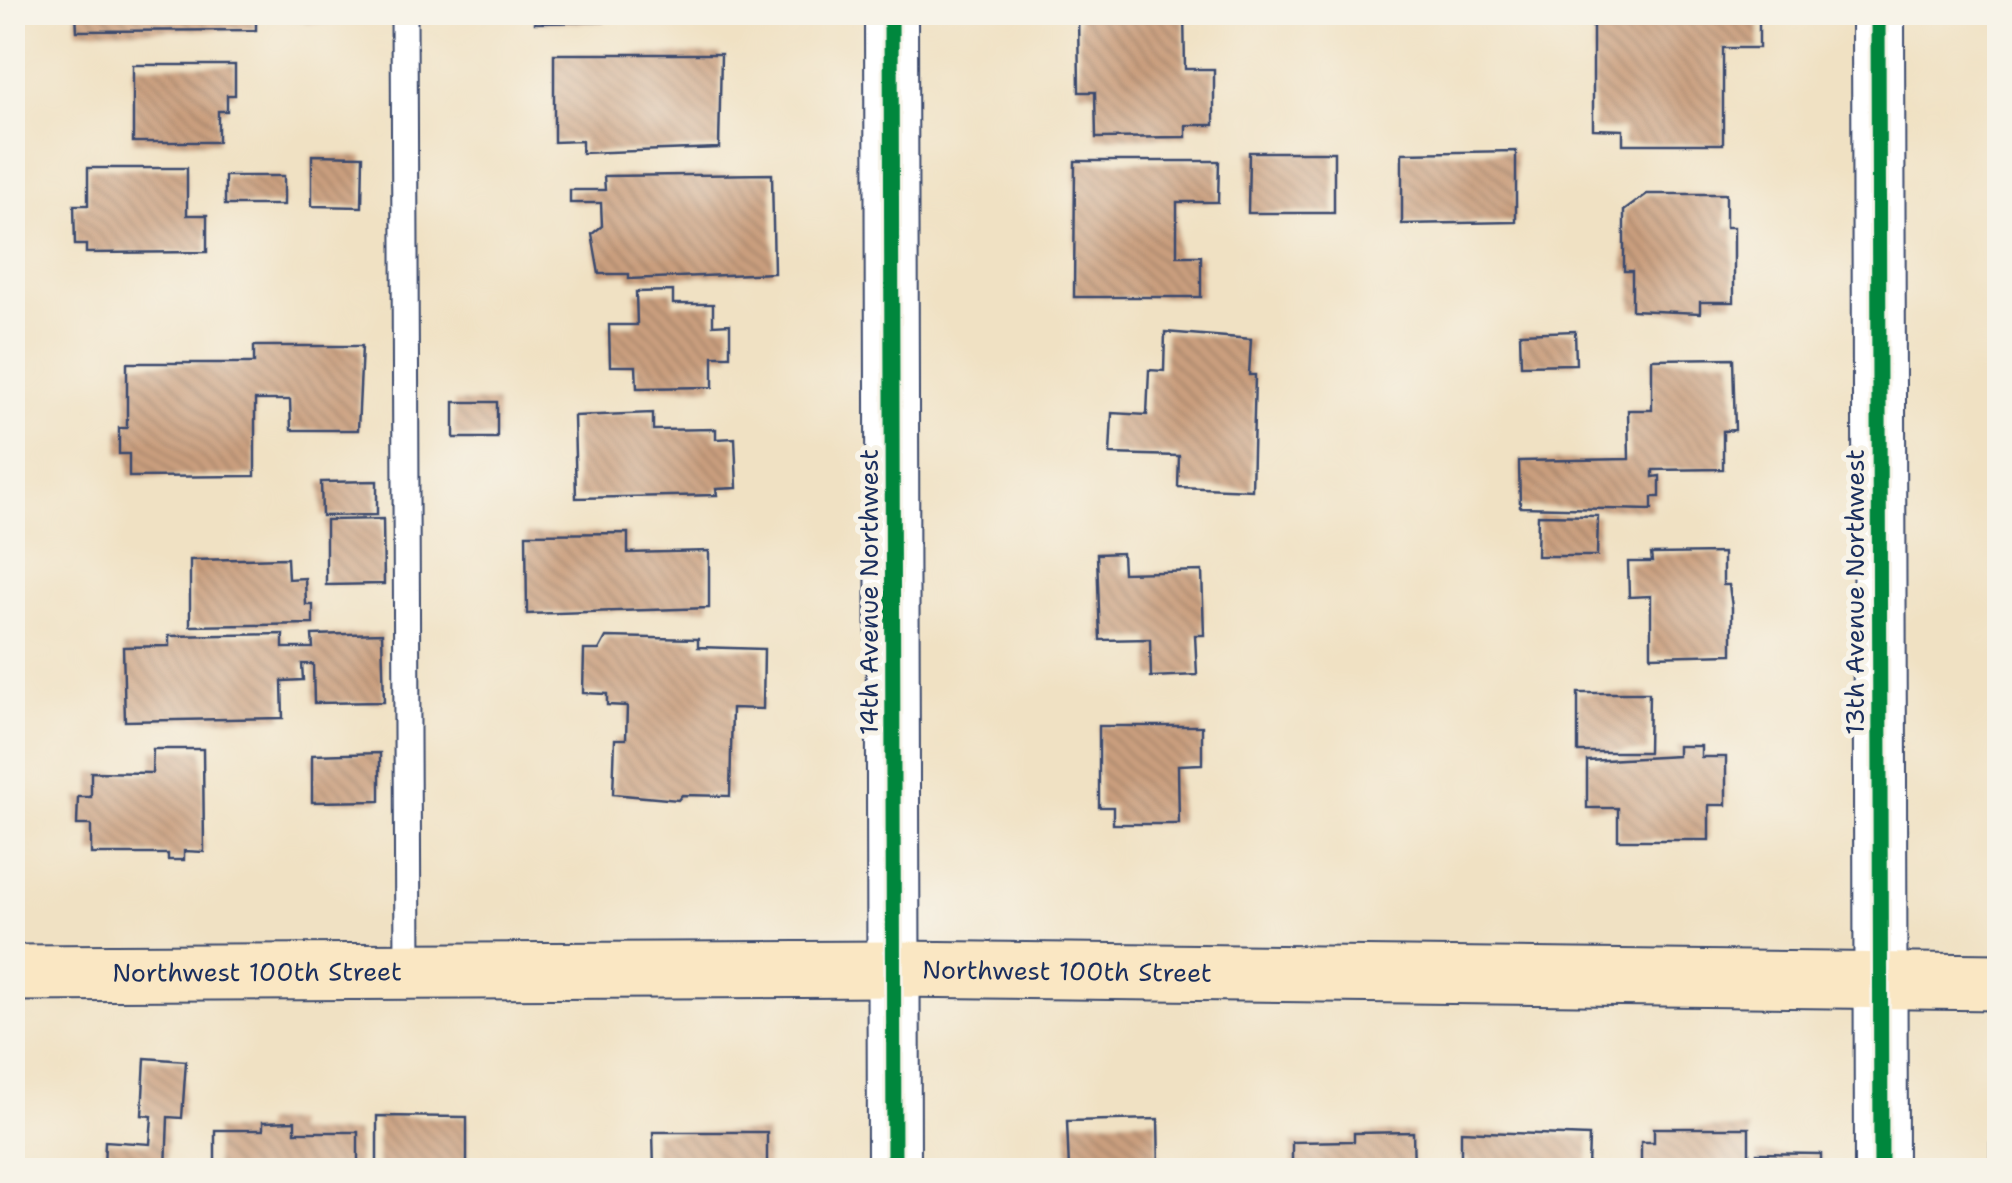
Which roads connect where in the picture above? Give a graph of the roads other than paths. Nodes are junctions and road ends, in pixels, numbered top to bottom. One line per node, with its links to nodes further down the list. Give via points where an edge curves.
1 (404, 12): 5 (lane)
2 (891, 12): 4 (street, 14th Avenue Northwest)
3 (1878, 12): 7 (street, 13th Avenue Northwest)
4 (894, 969): 5 (main road, Northwest 100th Street); 7 (main road, Northwest 100th Street); 9 (street, 14th Avenue Northwest)
5 (408, 971): 6 (main road, Northwest 100th Street)
6 (12, 973)
7 (1880, 981): 8 (main road, Northwest 100th Street); 10 (street, 13th Avenue Northwest)
8 (2000, 982)
9 (894, 1170)
10 (1881, 1170)

